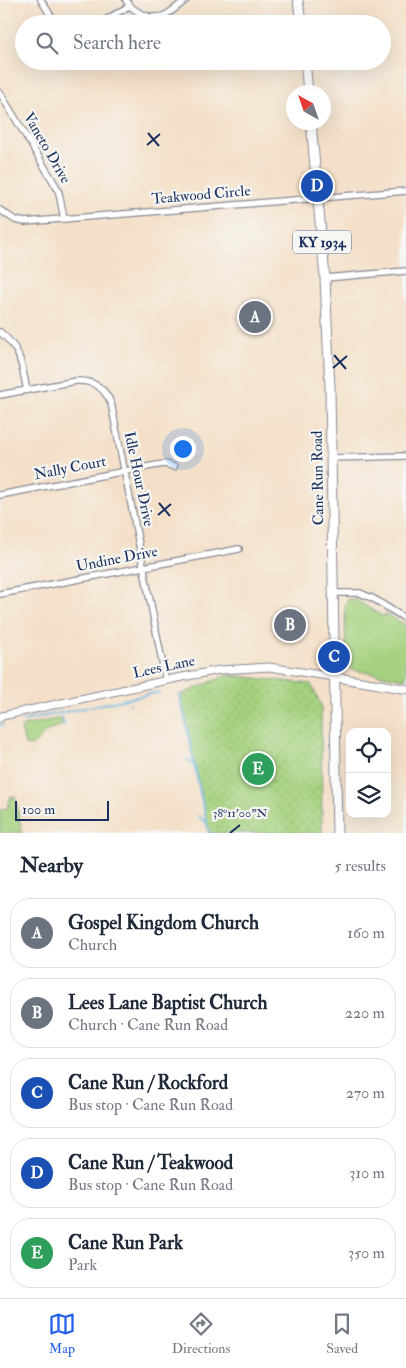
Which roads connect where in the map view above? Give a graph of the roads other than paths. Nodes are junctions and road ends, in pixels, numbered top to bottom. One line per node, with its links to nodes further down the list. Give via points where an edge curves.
1 (41, 0): 5 (street)
2 (186, 0): 8 (street)
3 (298, 0): 9 (highway)
4 (127, 3): 6 (street); 7 (street)
5 (50, 15)
6 (111, 15)
7 (143, 15)
8 (162, 15)
9 (300, 15)
10 (306, 70): 11 (highway)
11 (307, 85)
12 (0, 93): 17 (street, Vaneto Drive, via 56,186)
13 (312, 130): 15 (highway, Cane Run Road / KY 1934)
14 (406, 191): 15 (street, Teakwood Circle)
15 (318, 198): 17 (street, Teakwood Circle); 19 (highway, Cane Run Road / KY 1934)
16 (0, 210): 17 (street, Teakwood Circle, via 20,221)
17 (64, 218)
18 (406, 271): 19 (street)
19 (325, 278): 24 (highway, Cane Run Road / KY 1934)
20 (0, 332): 21 (street, via 17,350)
21 (27, 390): 22 (street, Idle Hour Drive); 26 (street, Idle Hour Drive, via 84,381 101,388 111,403)
22 (0, 395)
23 (406, 456): 24 (street)
24 (331, 458): 30 (highway, Cane Run Road / KY 1934)
25 (174, 467): 26 (street, Nally Court, via 157,464)
26 (124, 470): 27 (street, Nally Court); 29 (street, Idle Hour Drive)
27 (0, 495)
28 (240, 549): 29 (street, Undine Drive)
29 (144, 566): 31 (street, Undine Drive); 34 (street, Idle Hour Drive)
30 (333, 593): 32 (street, via 360,593); 33 (highway, Cane Run Road / KY 1934)
31 (0, 594)
32 (406, 619)
33 (334, 677): 34 (street, Lees Lane, via 268,667 220,670); 35 (main road); 37 (highway, Cane Run Road / KY 1934)
34 (166, 680): 36 (street, Lees Lane)
35 (406, 689)
36 (1, 716)
37 (337, 833)

